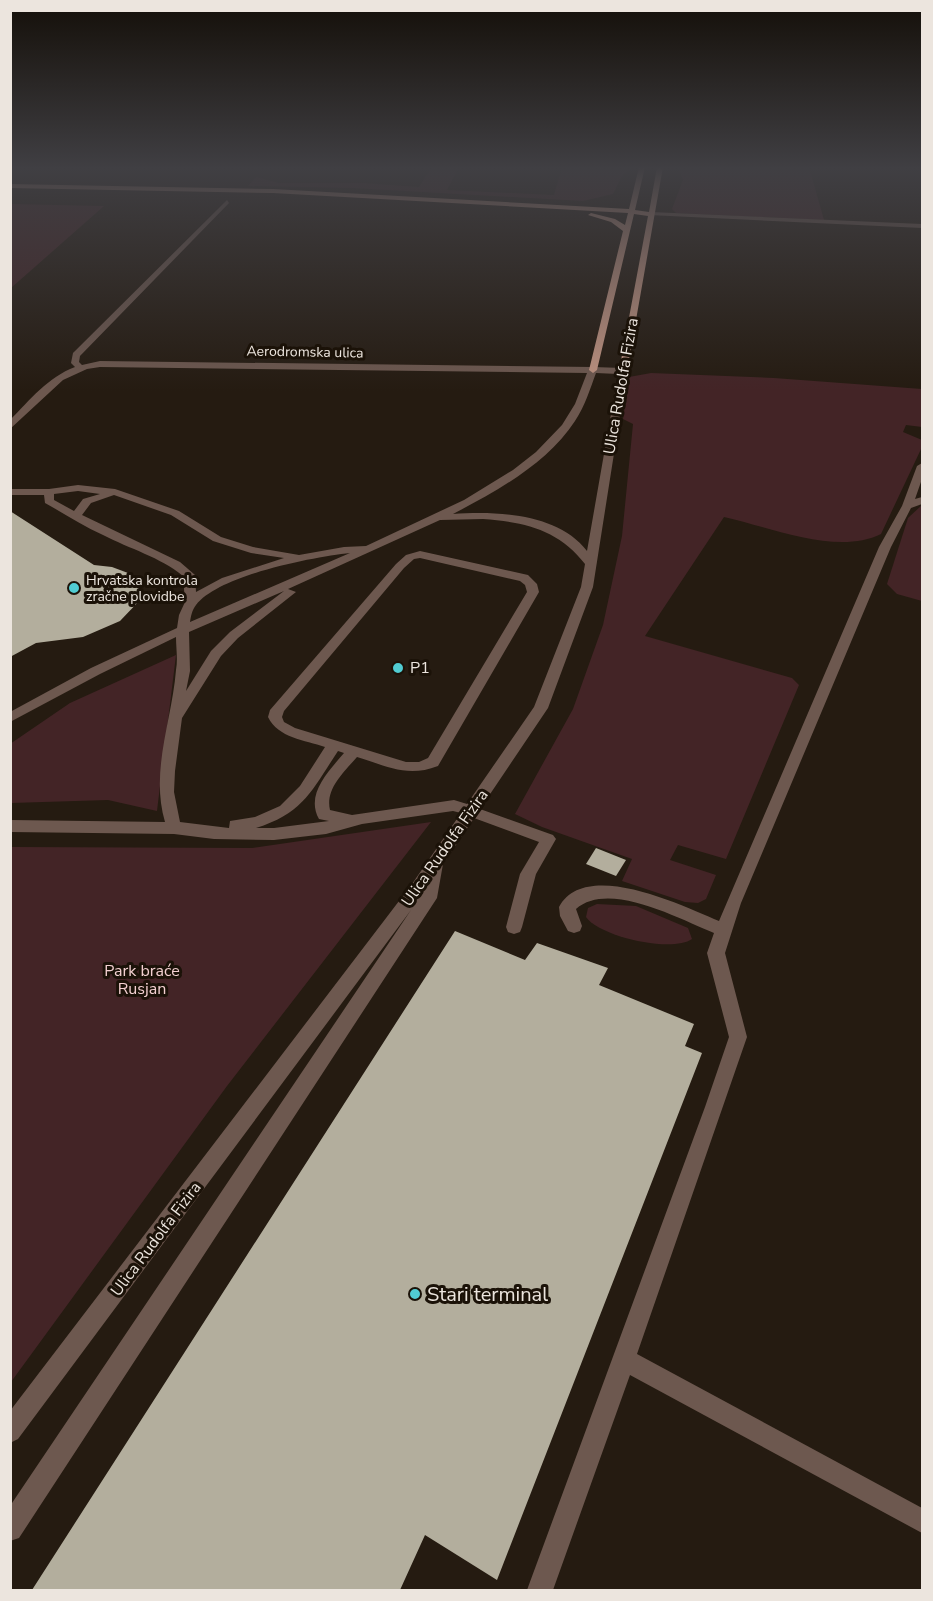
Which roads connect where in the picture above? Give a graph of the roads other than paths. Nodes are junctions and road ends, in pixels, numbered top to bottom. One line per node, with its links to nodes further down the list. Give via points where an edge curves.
1 (188, 242): 4 (street, via 76,355 75,363)
2 (624, 242): 5 (main road, Ulica Rudolfa Fizira)
3 (646, 242): 6 (main road, Ulica Rudolfa Fizira)
4 (80, 367): 5 (street, Aerodromska ulica, via 124,363); 7 (street, Aerodromska ulica, via 60,376)
5 (593, 370): 6 (street, Aerodromska ulica); 14 (street, Ulica Rudolfa Fizira, via 578,408 560,434 499,483)
6 (623, 371): 17 (street, Ulica Rudolfa Fizira)
7 (10, 426)
8 (922, 466): 12 (street)
9 (10, 492): 10 (street)
10 (49, 492): 11 (street, via 78,488); 13 (street, via 49,501)
11 (115, 492): 13 (street, via 87,501); 16 (street, via 175,513 217,539 251,550)
12 (915, 503): 32 (street, via 885,547)
13 (76, 516): 19 (street, via 182,567 191,583)
14 (434, 519): 15 (street, Ulica Rudolfa Fizira); 17 (street, via 496,517 539,525 575,543)
15 (370, 548): 16 (street); 18 (street, Ulica Rudolfa Fizira)
16 (302, 557): 19 (street, via 230,579)
17 (590, 563): 25 (street, Ulica Rudolfa Fizira, via 587,587 541,708)
18 (317, 573): 20 (street, Ulica Rudolfa Fizira); 22 (street, via 234,634 216,654)
19 (191, 601): 20 (street)
20 (184, 631): 21 (street, Ulica Rudolfa Fizira, via 44,697); 22 (street, via 183,669)
21 (10, 718)
22 (173, 725): 28 (street, via 168,809)
23 (334, 745): 24 (street); 24 (street, via 279,725 277,710 410,557 420,554 455,561 524,578 531,585 533,592 433,762 420,768 406,767); 28 (street, via 291,807 278,817 247,825)
24 (353, 752): 26 (street, via 327,785 320,809 330,818)
25 (471, 810): 26 (street, via 446,805); 29 (street, Ulica Rudolfa Fizira); 31 (street, via 548,839 528,873)
26 (362, 818): 28 (street, via 326,828 274,834)
27 (10, 826): 28 (street)
28 (174, 828)
29 (437, 862): 34 (street, Ulica Rudolfa Fizira); 36 (street, via 431,893)
30 (574, 926): 32 (street, via 567,907 572,898 605,891 633,895)
31 (514, 927)
32 (724, 930): 33 (street, via 716,953 738,1037)
33 (624, 1359): 35 (street); 37 (street)
34 (10, 1431)
35 (922, 1521)
36 (10, 1529)
37 (540, 1590)

